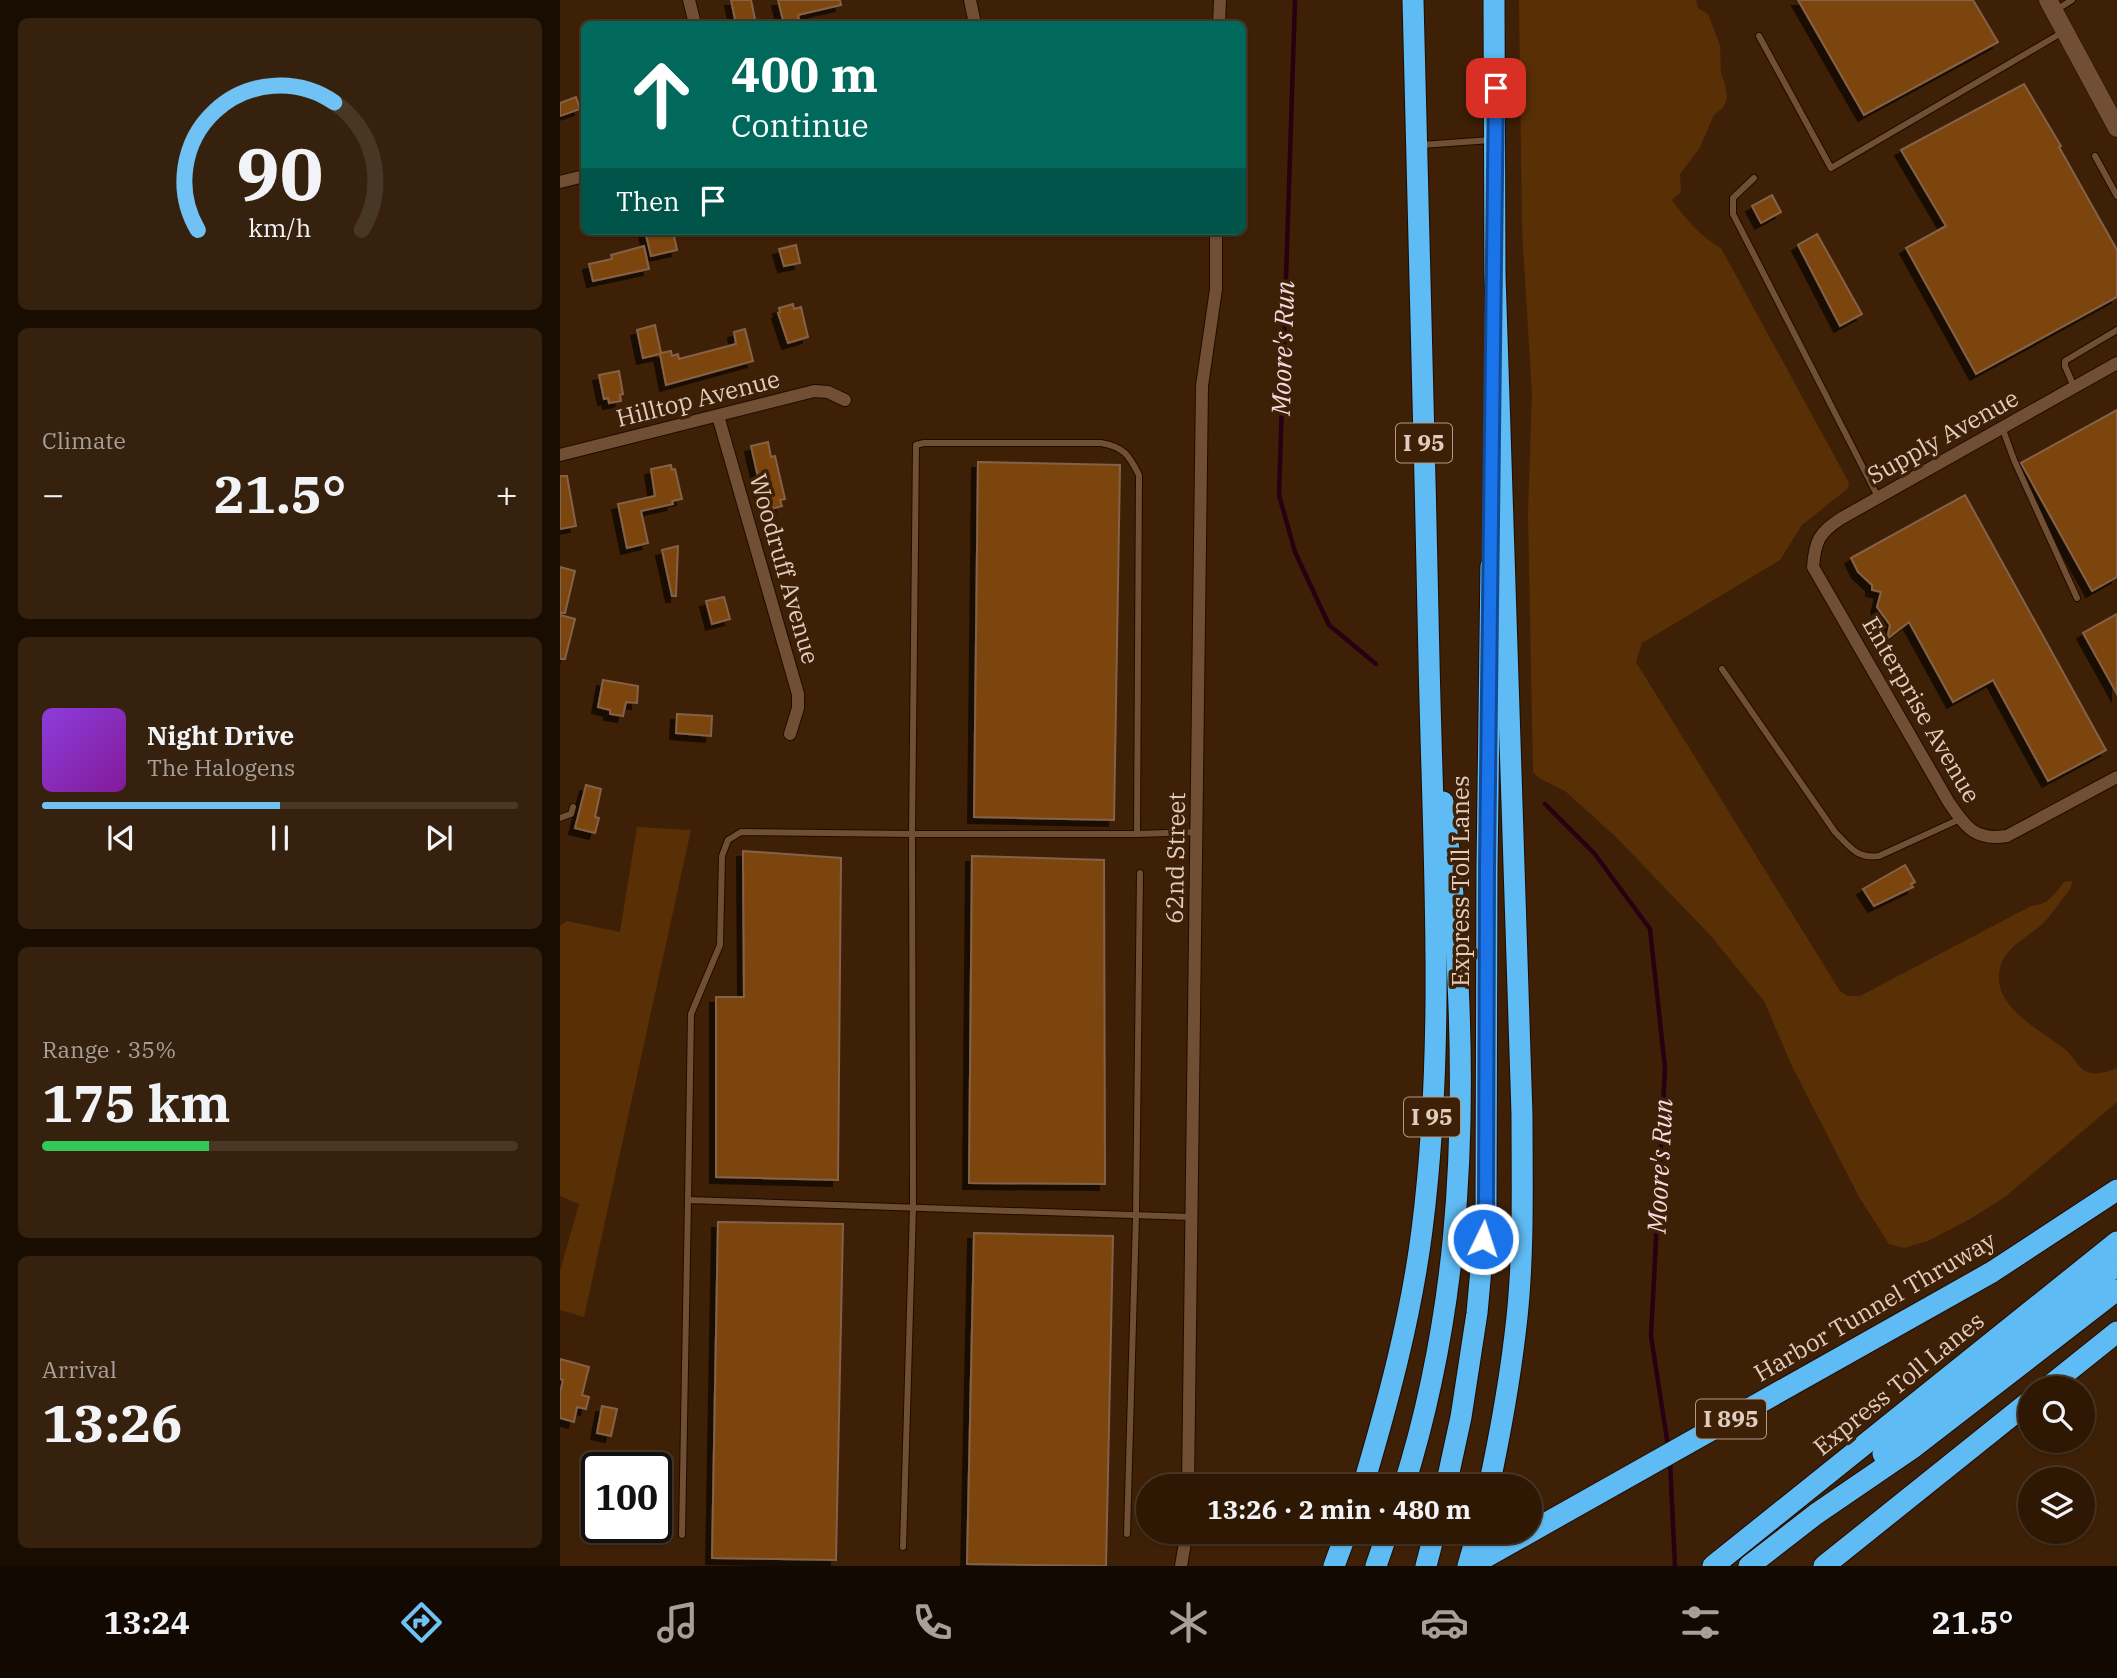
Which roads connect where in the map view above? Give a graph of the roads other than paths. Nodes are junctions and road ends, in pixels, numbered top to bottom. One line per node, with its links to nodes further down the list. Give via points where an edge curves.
1 (689, 0): 8 (street)
2 (970, 0): 9 (street)
3 (1220, 0): 10 (street)
4 (1413, 0): 15 (highway, I 95)
5 (1494, 0): 14 (highway)
6 (2072, 0): 7 (lane)
7 (2051, 6): 11 (main road)
8 (694, 21)
9 (974, 21)
10 (1219, 21)
11 (2065, 32): 12 (lane, via 1831,168); 13 (main road)
12 (1759, 36)
13 (2117, 128)
14 (1496, 139): 15 (lane); 22 (highway)
15 (1418, 145): 35 (highway, I 95)
16 (2095, 156): 20 (lane)
17 (581, 177): 19 (street)
18 (1754, 178): 30 (lane, via 1733,198 1733,214)
19 (560, 182)
20 (2117, 196)
21 (1216, 235): 40 (street, 62nd Street, via 1216,289 1202,387)
22 (1495, 274): 58 (highway, Express Toll Lanes, via 1486,1214 1477,1313); 59 (highway, via 1522,1128 1517,1316)
23 (2117, 330): 25 (lane, via 2066,361)
24 (2117, 363): 25 (street, Supply Avenue)
25 (2074, 387): 28 (street, Supply Avenue)
26 (845, 400): 27 (street, Hilltop Avenue, via 814,391)
27 (718, 416): 29 (street, Hilltop Avenue); 34 (street, Woodruff Avenue, via 798,694)
28 (2002, 427): 30 (street, Supply Avenue); 32 (lane)
29 (560, 455)
30 (1878, 498): 31 (street, Supply Avenue, via 1825,529 1815,545)
31 (1813, 567): 39 (street, Enterprise Avenue)
32 (2077, 598)
33 (1722, 669): 39 (lane, via 1835,832 1857,853 1866,858 1879,856)
34 (790, 734)
35 (1431, 741): 56 (highway, I 95, via 1435,1061 1425,1206 1400,1348); 57 (highway, Express Toll Lanes, via 1452,876 1461,1036 1461,1150 1452,1259 1437,1355)
36 (2117, 777): 39 (street, Enterprise Avenue, via 1998,838 1973,832)
37 (573, 807): 38 (lane, via 571,814)
38 (560, 818)
39 (1960, 819)
40 (1197, 832): 42 (lane); 48 (street, 62nd Street)
41 (912, 834): 42 (lane); 42 (lane, via 915,452 916,445 924,443 1101,443 1119,447 1136,468); 45 (lane, via 741,832 728,840 722,856 720,946 691,1014); 46 (lane)
42 (1138, 834)
43 (1140, 873): 47 (lane)
44 (2117, 1190): 73 (highway, Harbor Tunnel Thruway / I 895, via 1992,1272)
45 (688, 1200): 46 (lane); 62 (lane)
46 (913, 1208): 47 (lane); 68 (lane)
47 (1136, 1217): 48 (lane); 61 (lane)
48 (1192, 1217): 55 (street, 62nd Street)
49 (2117, 1242): 74 (highway, Express Toll Lanes)
50 (2117, 1265): 60 (highway, via 1904,1436)
51 (2117, 1290): 60 (highway, via 1914,1447)
52 (2117, 1332): 53 (highway)
53 (2062, 1376)
54 (2018, 1411): 76 (highway)
55 (1188, 1474)
56 (1367, 1474)
57 (1407, 1474)
58 (1449, 1474)
59 (1492, 1474)
60 (1816, 1514): 75 (highway)
61 (1127, 1534)
62 (682, 1535)
63 (1185, 1544): 69 (street)
64 (1342, 1544): 70 (highway)
65 (1384, 1544): 71 (highway)
66 (1432, 1544): 72 (highway)
67 (1475, 1544): 73 (highway)
68 (903, 1547)
69 (1181, 1566)
70 (1334, 1566)
71 (1376, 1566)
72 (1426, 1566)
73 (1469, 1566)
74 (1713, 1566)
75 (1749, 1566)
76 (1824, 1566)

